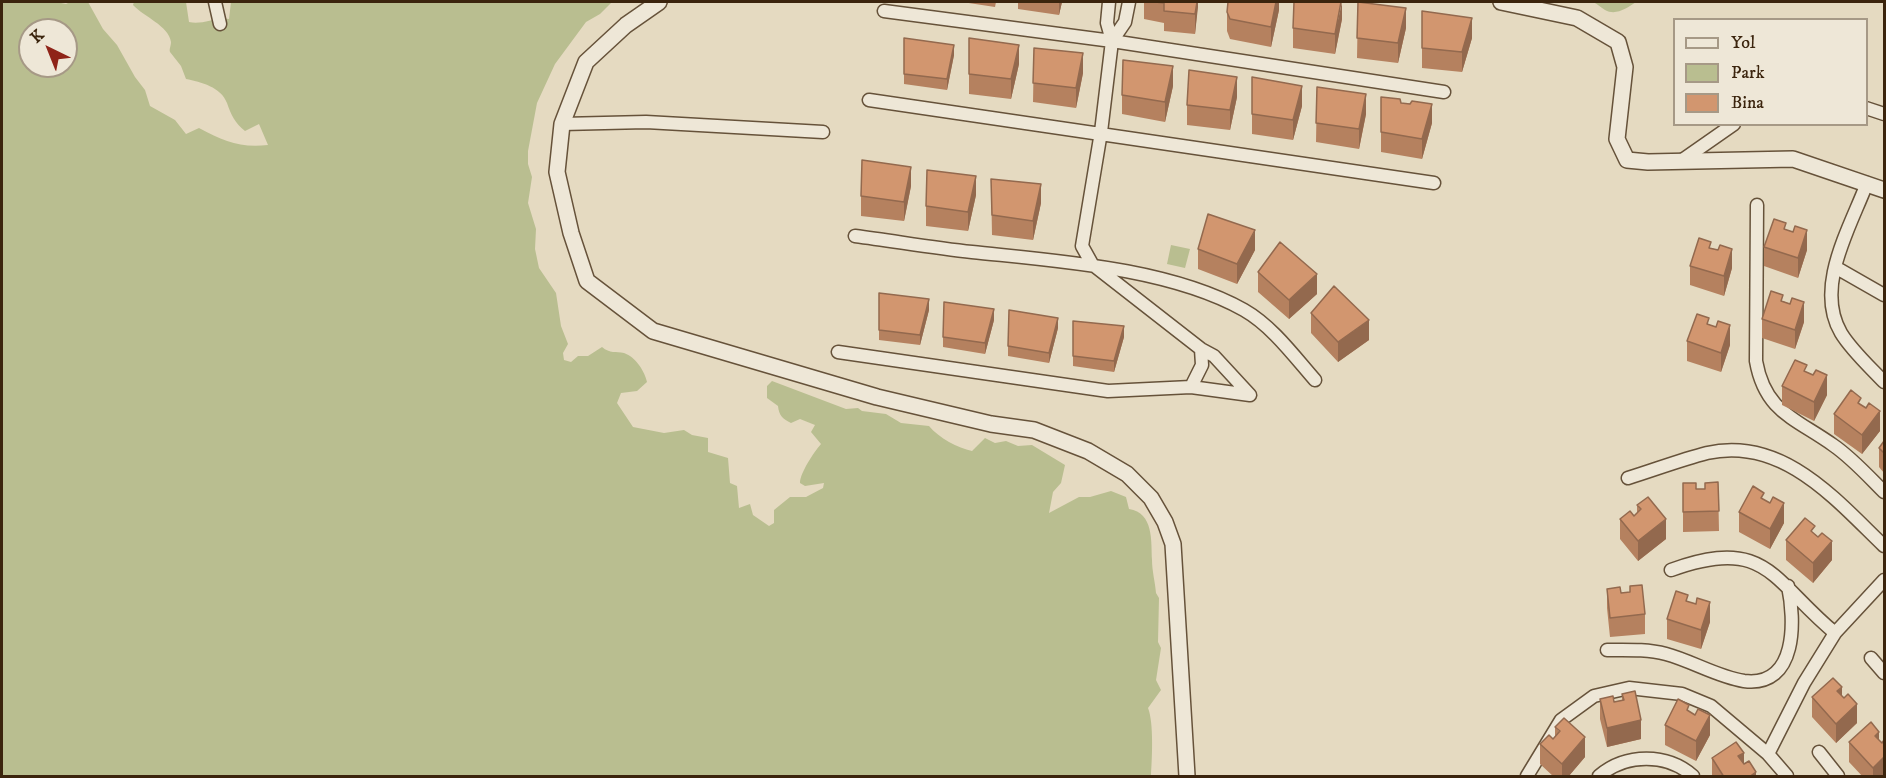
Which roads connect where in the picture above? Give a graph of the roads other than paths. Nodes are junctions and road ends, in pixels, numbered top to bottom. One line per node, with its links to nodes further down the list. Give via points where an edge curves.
1 (215, 2): 7 (street)
2 (659, 2): 13 (street, via 586,62)
3 (1109, 2): 8 (street, via 1107,23)
4 (1129, 2): 8 (street, via 1125,22)
5 (1501, 2): 17 (street, via 1577,18 1618,42 1625,67 1617,139 1627,160)
6 (884, 11): 8 (street)
7 (220, 24)
8 (1112, 41): 9 (street); 16 (street)
9 (1444, 92)
10 (869, 100): 16 (street)
11 (1868, 109): 12 (street)
12 (1884, 114)
13 (562, 124): 15 (street, via 646,122); 43 (street, via 556,172 587,281 653,331 877,397 1055,436 1102,458 1139,485 1159,510 1173,544)
14 (1731, 126): 17 (street)
15 (823, 132)
16 (1101, 132): 18 (street); 23 (street, via 1082,246)
17 (1682, 161): 19 (street, via 1792,159)
18 (1434, 183)
19 (1867, 183): 20 (street); 24 (street)
20 (1884, 190)
21 (1757, 205): 32 (street, via 1756,361 1760,382 1768,398 1835,446)
22 (855, 236): 23 (street)
23 (1092, 264): 26 (street); 28 (street, via 1188,287 1244,310 1277,337)
24 (1835, 267): 25 (street); 29 (street, via 1830,306 1841,333)
25 (1884, 295)
26 (1202, 349): 30 (street, via 1202,365); 30 (street, via 1214,356 1250,395)
27 (838, 352): 30 (street, via 1108,391)
28 (1315, 380)
29 (1884, 382)
30 (1191, 387)
31 (1628, 478): 33 (street, via 1709,453 1745,450 1800,470)
32 (1884, 492)
33 (1884, 546)
34 (1671, 570): 36 (street, via 1706,559 1754,561 1770,569)
35 (1884, 580): 37 (street)
36 (1788, 586): 37 (street, via 1807,610); 38 (street, via 1793,636 1789,652 1772,675 1757,681 1729,677 1647,650)
37 (1835, 633): 42 (street)
38 (1607, 650)
39 (1871, 658): 40 (street)
40 (1884, 673)
41 (1819, 752): 48 (street)
42 (1768, 754): 44 (street, via 1711,706 1682,694 1629,688 1594,696 1561,720); 47 (street)
43 (1187, 777)
44 (1527, 777)
45 (1599, 777): 46 (street, via 1618,765 1643,758 1673,762)
46 (1693, 777)
47 (1787, 777)
48 (1838, 777)

